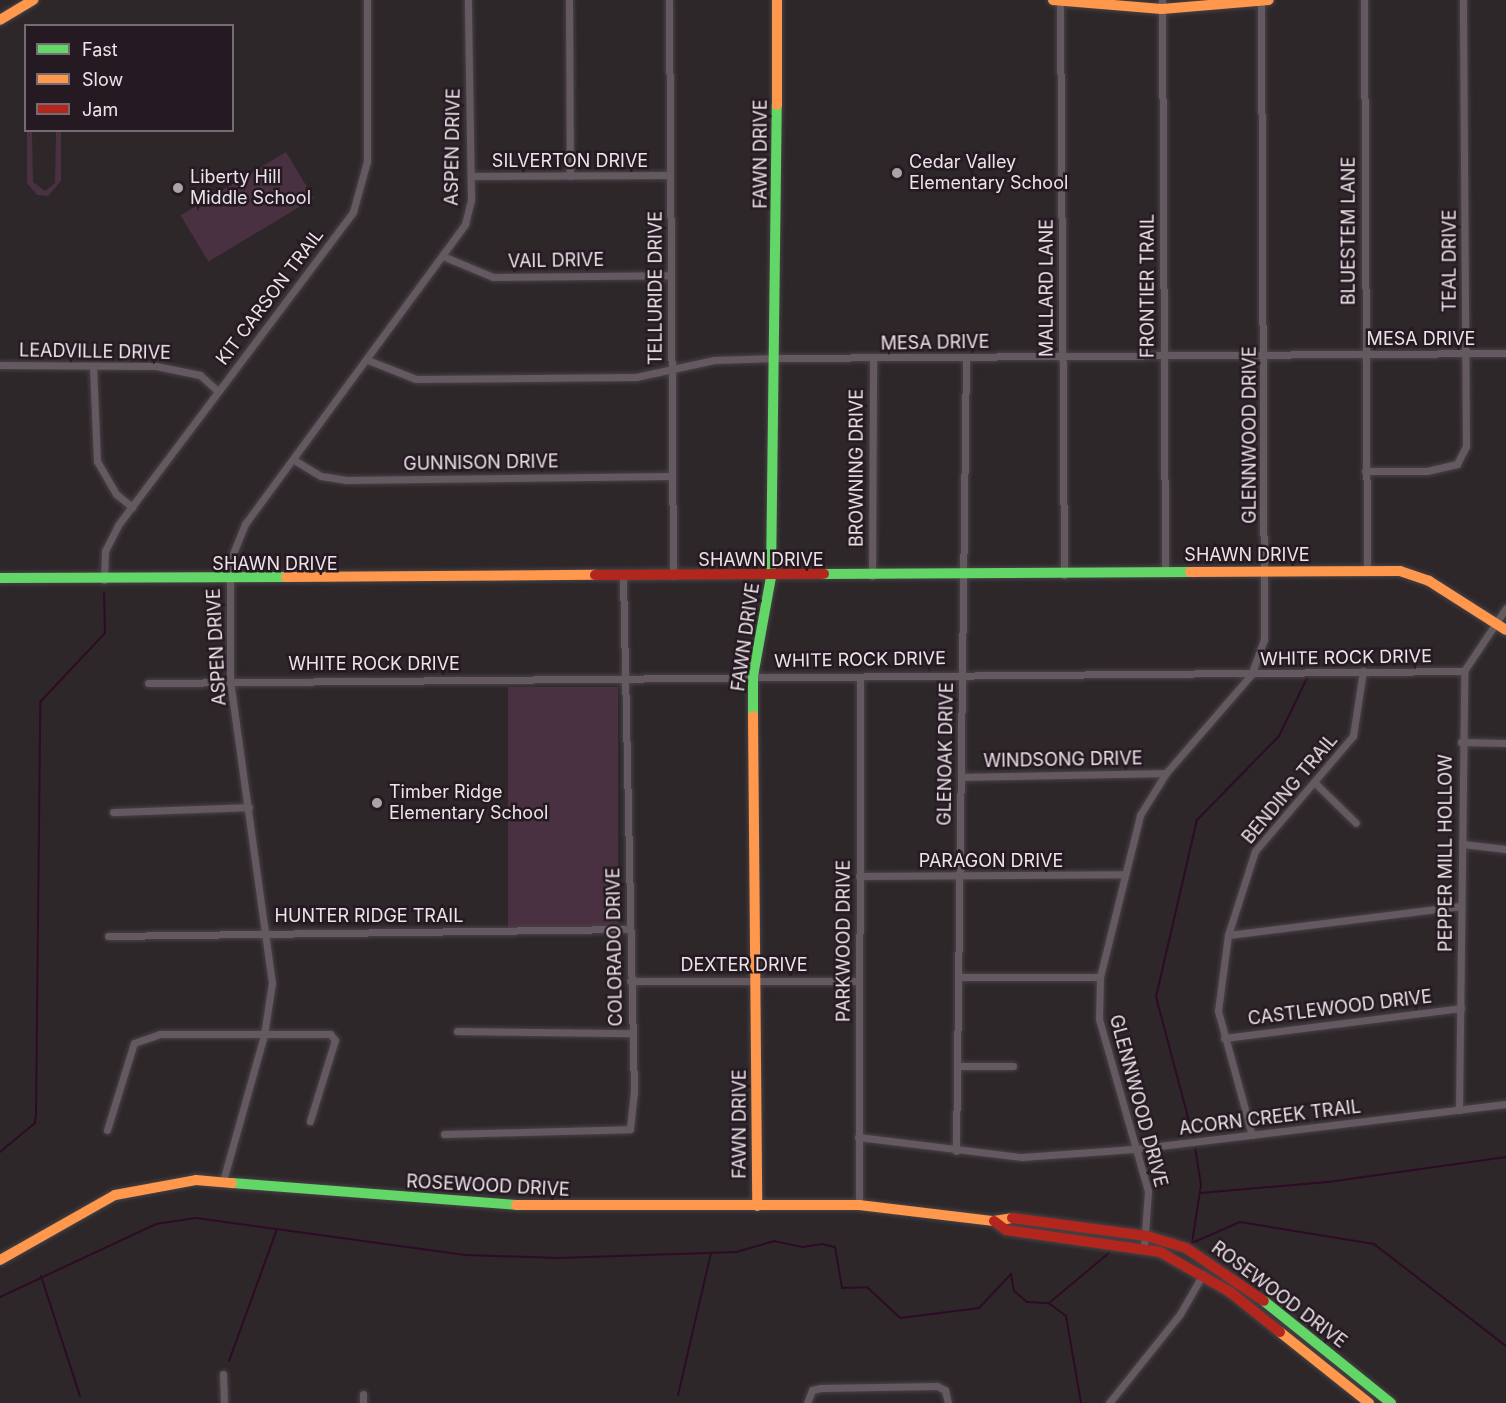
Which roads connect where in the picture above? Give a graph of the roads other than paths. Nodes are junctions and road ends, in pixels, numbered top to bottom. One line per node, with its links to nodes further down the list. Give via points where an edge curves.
1 (33, 0): 12 (street)
2 (367, 0): 31 (street, KIT CARSON TRAIL, via 364,186 352,212)
3 (468, 0): 14 (street, ASPEN DRIVE)
4 (568, 0): 15 (street)
5 (669, 0): 13 (street, TELLURIDE DRIVE)
6 (777, 0): 24 (street, FAWN DRIVE)
7 (1364, 0): 21 (street, BLUESTEM LANE)
8 (1464, 0): 22 (street, TEAL DRIVE)
9 (1058, 1): 11 (street); 23 (street, MALLARD LANE)
10 (1263, 1): 11 (street); 18 (street, GLENNWOOD DRIVE)
11 (1162, 4): 20 (street, FRONTIER TRAIL)
12 (0, 20)
13 (670, 175): 15 (street, SILVERTON DRIVE); 17 (street, TELLURIDE DRIVE)
14 (471, 176): 15 (street, SILVERTON DRIVE); 16 (street, ASPEN DRIVE, via 465,224)
15 (570, 176)
16 (446, 257): 17 (street, VAIL DRIVE, via 493,277); 27 (street, ASPEN DRIVE)
17 (671, 275): 30 (street, TELLURIDE DRIVE)
18 (1265, 353): 20 (street, MESA DRIVE); 21 (street, MESA DRIVE); 38 (street, GLENNWOOD DRIVE)
19 (1506, 353): 22 (street, MESA DRIVE)
20 (1163, 354): 23 (street, MESA DRIVE); 37 (street, FRONTIER TRAIL)
21 (1364, 354): 22 (street, MESA DRIVE); 33 (street, BLUESTEM LANE)
22 (1466, 354): 33 (street, TEAL DRIVE, via 1466,446 1457,464 1427,471)
23 (1062, 357): 25 (street, MESA DRIVE); 39 (street, MALLARD LANE)
24 (778, 358): 26 (street, MESA DRIVE); 30 (street, MESA DRIVE, via 714,360); 44 (street, FAWN DRIVE, via 770,457)
25 (966, 358): 26 (street, MESA DRIVE); 41 (street, GLENOAK DRIVE)
26 (873, 359): 40 (street, BROWNING DRIVE)
27 (370, 361): 30 (street, MESA DRIVE, via 416,379 636,377); 32 (street, ASPEN DRIVE)
28 (0, 365): 29 (street, LEADVILLE DRIVE)
29 (93, 366): 31 (street, LEADVILLE DRIVE, via 185,369); 35 (street, via 97,460 116,494)
30 (672, 369): 34 (street, TELLURIDE DRIVE)
31 (218, 391): 35 (street, KIT CARSON TRAIL)
32 (294, 460): 34 (street, GUNNISON DRIVE, via 321,476 345,480); 47 (street, ASPEN DRIVE, via 237,537)
33 (1365, 471): 36 (street, BLUESTEM LANE)
34 (672, 476): 43 (street, TELLURIDE DRIVE)
35 (132, 507): 46 (street, KIT CARSON TRAIL, via 110,539)
36 (1367, 571): 38 (street, SHAWN DRIVE); 49 (street, SHAWN DRIVE, via 1400,571 1429,581)
37 (1165, 572): 38 (street, SHAWN DRIVE); 39 (street, SHAWN DRIVE)
38 (1266, 572): 54 (street, GLENNWOOD DRIVE, via 1264,640)
39 (1064, 575): 41 (street, SHAWN DRIVE)
40 (872, 576): 41 (street, SHAWN DRIVE); 44 (street, SHAWN DRIVE)
41 (963, 576): 53 (street, GLENOAK DRIVE)
42 (623, 577): 43 (street, SHAWN DRIVE); 47 (street, SHAWN DRIVE); 56 (street, COLORADO DRIVE)
43 (673, 577): 44 (street, SHAWN DRIVE)
44 (771, 577): 55 (street, FAWN DRIVE)
45 (0, 578): 46 (street, SHAWN DRIVE)
46 (104, 581): 47 (street, SHAWN DRIVE)
47 (229, 581): 58 (street, ASPEN DRIVE)
48 (1506, 608): 49 (street)
49 (1496, 624): 50 (street, SHAWN DRIVE); 52 (street)
50 (1506, 630)
51 (1363, 671): 52 (street, WHITE ROCK DRIVE); 54 (street, WHITE ROCK DRIVE); 64 (street, BENDING TRAIL, via 1353,736)
52 (1464, 671): 60 (street, PEPPER MILL HOLLOW)
53 (962, 674): 54 (street, WHITE ROCK DRIVE); 57 (street, WHITE ROCK DRIVE); 63 (street, GLENOAK DRIVE)
54 (1251, 675): 62 (street, GLENNWOOD DRIVE)
55 (753, 676): 56 (street, WHITE ROCK DRIVE); 57 (street, WHITE ROCK DRIVE); 80 (street, FAWN DRIVE)
56 (626, 677): 58 (street, WHITE ROCK DRIVE); 74 (street, COLORADO DRIVE)
57 (860, 677): 71 (street, PARKWOOD DRIVE)
58 (230, 680): 59 (street, WHITE ROCK DRIVE); 65 (street, ASPEN DRIVE)
59 (148, 683)
60 (1461, 742): 61 (street); 68 (street, PEPPER MILL HOLLOW)
61 (1506, 743)
62 (1166, 773): 63 (street, WINDSONG DRIVE); 70 (street, GLENNWOOD DRIVE, via 1140,815)
63 (961, 777): 72 (street, GLENOAK DRIVE)
64 (1315, 783): 67 (street); 76 (street, BENDING TRAIL, via 1255,851)
65 (249, 807): 66 (street); 75 (street, ASPEN DRIVE)
66 (113, 812)
67 (1356, 823)
68 (1462, 844): 69 (street); 73 (street, PEPPER MILL HOLLOW)
69 (1506, 849)
70 (1122, 874): 72 (street, PARAGON DRIVE); 79 (street, GLENNWOOD DRIVE)
71 (859, 876): 72 (street, PARAGON DRIVE); 82 (street, PARKWOOD DRIVE)
72 (960, 876): 78 (street, GLENOAK DRIVE)
73 (1461, 906): 76 (street); 83 (street, PEPPER MILL HOLLOW)
74 (630, 929): 75 (street, HUNTER RIDGE TRAIL); 81 (street, COLORADO DRIVE)
75 (268, 932): 77 (street, HUNTER RIDGE TRAIL); 86 (street, ASPEN DRIVE, via 272,983)
76 (1228, 935): 87 (street, BENDING TRAIL, via 1217,993)
77 (108, 936)
78 (958, 976): 79 (street); 88 (street, GLENOAK DRIVE)
79 (1100, 977): 97 (street, GLENNWOOD DRIVE, via 1098,1019)
80 (755, 980): 81 (street, DEXTER DRIVE); 82 (street, DEXTER DRIVE); 101 (street, FAWN DRIVE)
81 (630, 981): 85 (street, COLORADO DRIVE)
82 (858, 981): 96 (street, PARKWOOD DRIVE)
83 (1461, 1008): 87 (street, CASTLEWOOD DRIVE); 91 (street, PEPPER MILL HOLLOW)
84 (458, 1031): 85 (street)
85 (631, 1033): 94 (street, COLORADO DRIVE, via 630,1129)
86 (264, 1035): 92 (street, via 330,1034 335,1040); 93 (street, via 142,1036 134,1042); 99 (street, ASPEN DRIVE)
87 (1224, 1038): 95 (street, BENDING TRAIL)
88 (957, 1066): 89 (street); 98 (street, GLENOAK DRIVE)
89 (1013, 1066)
90 (1506, 1104): 91 (street, ACORN CREEK TRAIL)
91 (1459, 1110): 95 (street, ACORN CREEK TRAIL)
92 (310, 1121)
93 (107, 1130)
94 (444, 1134)
95 (1252, 1135): 97 (street, ACORN CREEK TRAIL)
96 (858, 1137): 98 (street, ACORN CREEK TRAIL); 100 (street, PARKWOOD DRIVE)
97 (1134, 1149): 98 (street, ACORN CREEK TRAIL, via 1022,1156); 103 (street, GLENNWOOD DRIVE, via 1150,1207)
98 (956, 1151)
99 (223, 1181): 101 (street, ROSEWOOD DRIVE, via 486,1206); 105 (street, ROSEWOOD DRIVE, via 167,1182 115,1195)
100 (860, 1205): 101 (street, ROSEWOOD DRIVE); 102 (street, ROSEWOOD DRIVE)
101 (757, 1206)
102 (994, 1221): 103 (street, ROSEWOOD DRIVE, via 1015,1217); 104 (street, ROSEWOOD DRIVE, via 1006,1230)
103 (1147, 1236): 104 (street, GLENNWOOD DRIVE); 115 (street, ROSEWOOD DRIVE, via 1212,1262)
104 (1144, 1248): 106 (street, ROSEWOOD DRIVE)
105 (0, 1260)
106 (1203, 1274): 113 (street, via 1180,1314); 114 (street, ROSEWOOD DRIVE)
107 (223, 1374): 109 (street)
108 (363, 1394): 110 (street)
109 (224, 1403)
110 (363, 1403)
111 (807, 1403): 112 (street, via 812,1390 821,1388 937,1386 945,1390)
112 (948, 1403)
113 (1109, 1403)
114 (1369, 1403)
115 (1391, 1403)

